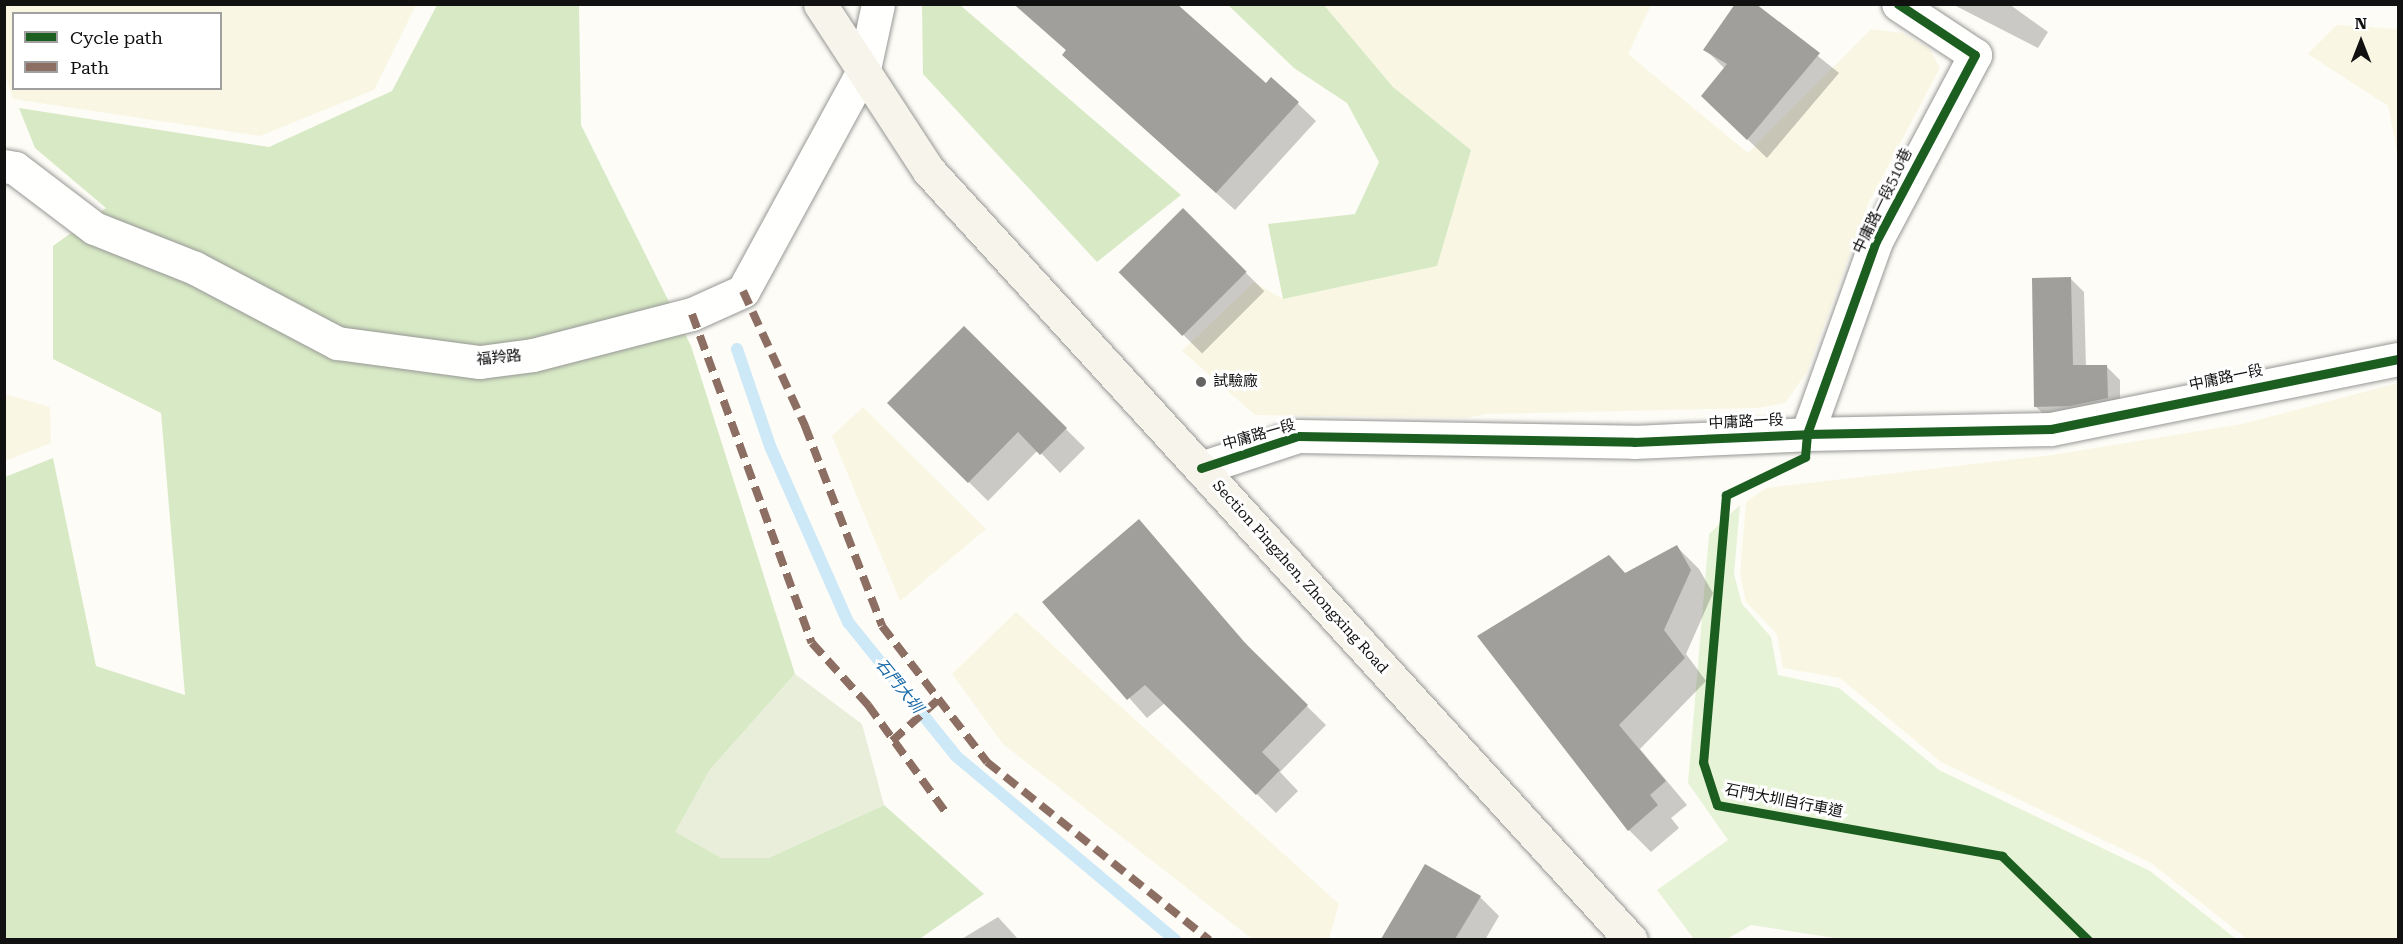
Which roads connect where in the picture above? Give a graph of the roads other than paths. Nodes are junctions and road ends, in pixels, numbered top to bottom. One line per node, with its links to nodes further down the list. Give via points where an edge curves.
1 (820, 4): 4 (street, Section Pingzhen, Zhongxing Road)
2 (878, 4): 4 (street, 福羚路)
3 (1898, 4): 7 (street, 中庸路一段510巷, via 1975,55 1876,241)
4 (864, 69): 5 (street, 福羚路, via 743,291 692,314 533,355 480,362 337,343 195,268 94,228 15,168); 8 (street, Section Pingzhen, Zhongxing Road, via 929,171)
5 (4, 166)
6 (2398, 359): 7 (street, 中庸路一段, via 2051,429)
7 (1808, 434): 8 (street, 中庸路一段, via 1634,442 1298,436)
8 (1201, 468): 9 (street, Section Pingzhen, Zhongxing Road)
9 (1631, 939)

